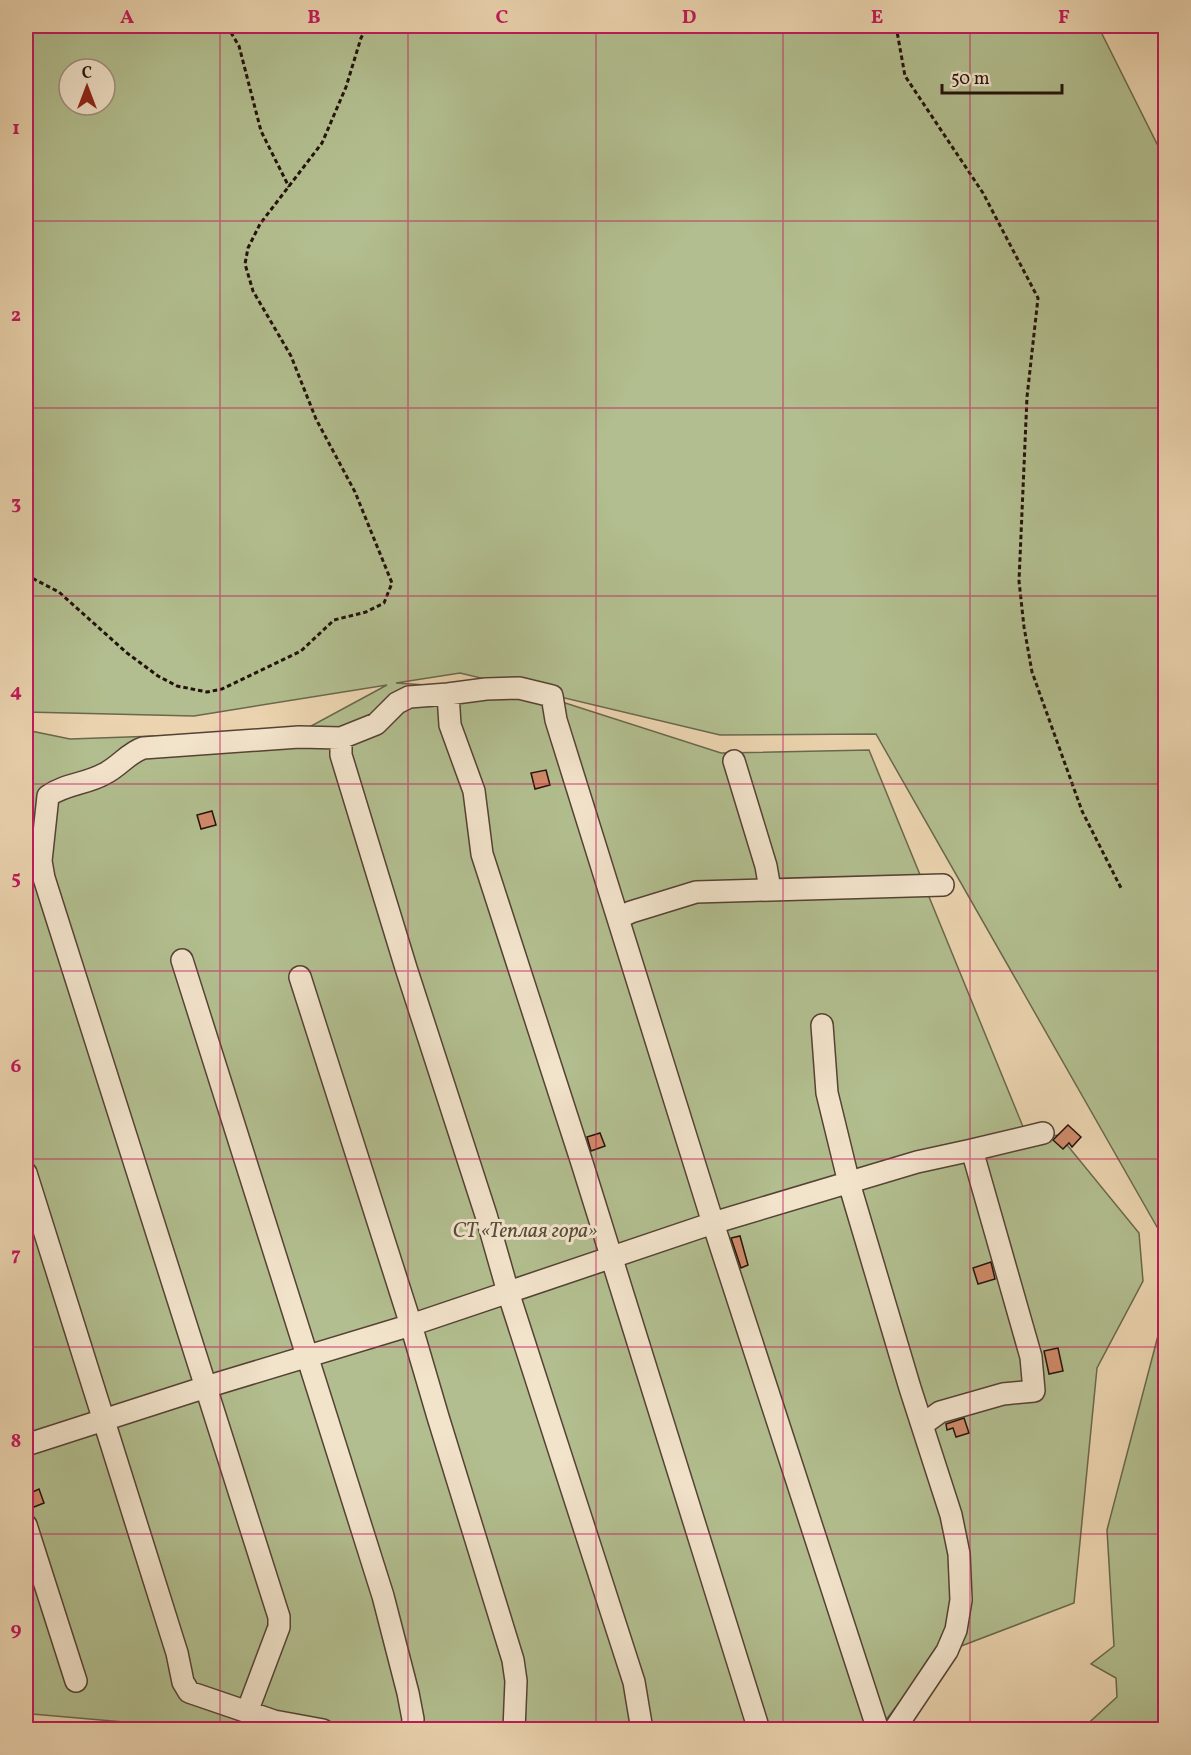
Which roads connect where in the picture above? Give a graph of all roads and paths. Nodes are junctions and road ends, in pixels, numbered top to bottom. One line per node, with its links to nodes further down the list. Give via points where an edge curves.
1 (227, 26): 4 (path, via 238,46 261,130)
2 (367, 26): 4 (path, via 322,142)
3 (896, 26): 11 (path, via 905,76 983,193 1038,298 1027,397 1019,581 1024,627 1032,672 1082,810)
4 (289, 187): 5 (path, via 260,224 245,264 253,291 291,356 316,419 355,492 392,583 384,603 334,621 301,651 222,689 207,692 177,686 158,676 58,592)
5 (26, 574)
6 (448, 694): 7 (street, via 409,697 376,724); 12 (street, via 519,688 552,696 556,720); 21 (street, via 450,725 474,791 482,854)
7 (341, 738): 22 (street, via 341,755); 25 (street, via 299,737 143,748 103,775 48,796 41,861 44,878)
8 (734, 761): 10 (street)
9 (943, 885): 10 (street)
10 (770, 889): 12 (street, via 696,892)
11 (1122, 890)
12 (618, 918): 20 (street)
13 (182, 960): 24 (street)
14 (300, 977): 23 (street)
15 (822, 1025): 19 (street, via 827,1092)
16 (1043, 1133): 17 (street)
17 (972, 1150): 19 (street); 27 (street, via 1031,1357 1034,1390 1003,1394 940,1412)
18 (26, 1173): 26 (street)
19 (849, 1183): 20 (street); 27 (street)
20 (713, 1223): 21 (street); 37 (street)
21 (610, 1257): 22 (street); 36 (street)
22 (508, 1292): 23 (street); 35 (street, via 634,1682)
23 (411, 1325): 24 (street); 34 (street, via 513,1660)
24 (308, 1357): 25 (street); 33 (street, via 383,1596 408,1693)
25 (206, 1387): 26 (street); 31 (street, via 279,1617 279,1627)
26 (104, 1420): 28 (street); 31 (street, via 183,1682 189,1692)
27 (922, 1425): 38 (street, via 951,1515 959,1554 961,1600 956,1630 947,1651)
28 (26, 1445)
29 (26, 1525): 30 (street)
30 (76, 1681)
31 (247, 1712): 32 (street)
32 (323, 1730)
33 (412, 1730)
34 (514, 1730)
35 (642, 1730)
36 (759, 1730)
37 (878, 1730)
38 (894, 1730)

